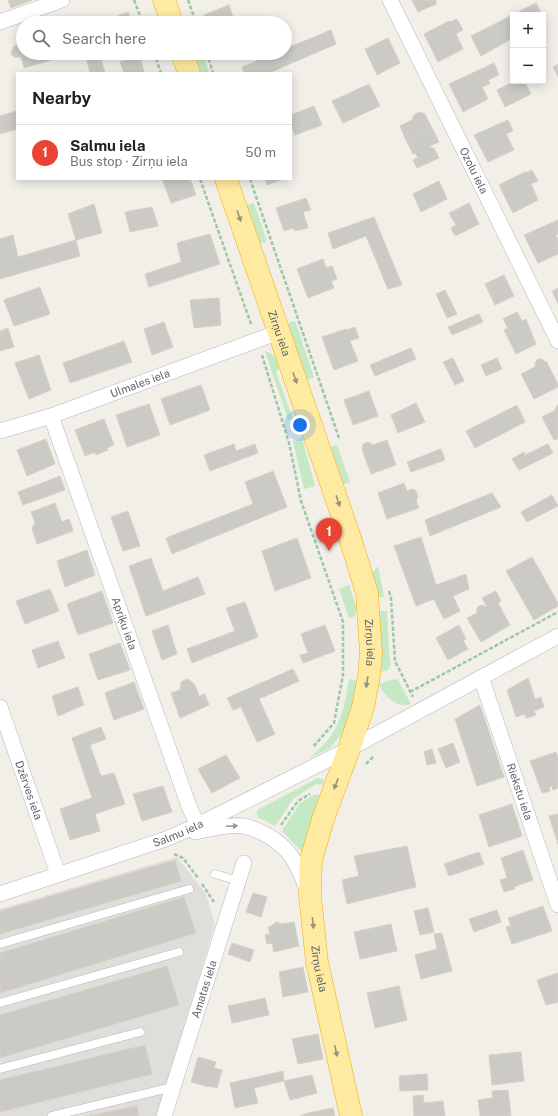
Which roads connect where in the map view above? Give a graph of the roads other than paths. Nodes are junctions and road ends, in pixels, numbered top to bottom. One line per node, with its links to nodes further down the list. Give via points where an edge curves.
1 (62, 0): 5 (street)
2 (164, 0): 6 (highway)
3 (390, 0): 12 (street, Ozolu iela)
4 (16, 16): 7 (street)
5 (17, 16)
6 (170, 16)
7 (0, 22)
8 (184, 60): 9 (highway)
9 (189, 72)
10 (226, 180): 11 (highway, Zirņu iela, one-way to 11)
11 (279, 332): 13 (street, Ulmales iela); 19 (highway, Zirņu iela, one-way to 19, via 367,593 371,653 363,707)
12 (558, 341)
13 (51, 416): 14 (street, Ulmales iela); 20 (street, Apriķu iela)
14 (0, 431)
15 (558, 636): 16 (street, Salmu iela)
16 (480, 677): 19 (street, Salmu iela); 28 (street, Riekstu iela)
17 (0, 707): 18 (street, Dzērves iela)
18 (3, 728): 22 (street, Dzērves iela)
19 (349, 750): 20 (street, Salmu iela); 27 (highway, Zirņu iela, one-way to 27, via 323,819 311,860)
20 (198, 828): 22 (street, Salmu iela, via 169,846); 27 (street, one-way to 27, via 243,826 264,833 280,844 292,857)
21 (244, 863): 24 (street, Amatas iela)
22 (58, 874): 26 (street, Salmu iela)
23 (215, 874): 24 (lane)
24 (239, 881): 34 (street, Amatas iela)
25 (189, 889): 29 (lane)
26 (0, 894)
27 (310, 896): 37 (highway, Zirņu iela, one-way to 37, via 317,962)
28 (558, 905)
29 (0, 944)
30 (179, 952): 31 (lane)
31 (0, 1003)
32 (140, 1032): 33 (lane)
33 (0, 1069)
34 (174, 1087): 35 (lane); 36 (street, Amatas iela)
35 (52, 1116)
36 (164, 1116)
37 (351, 1116)

